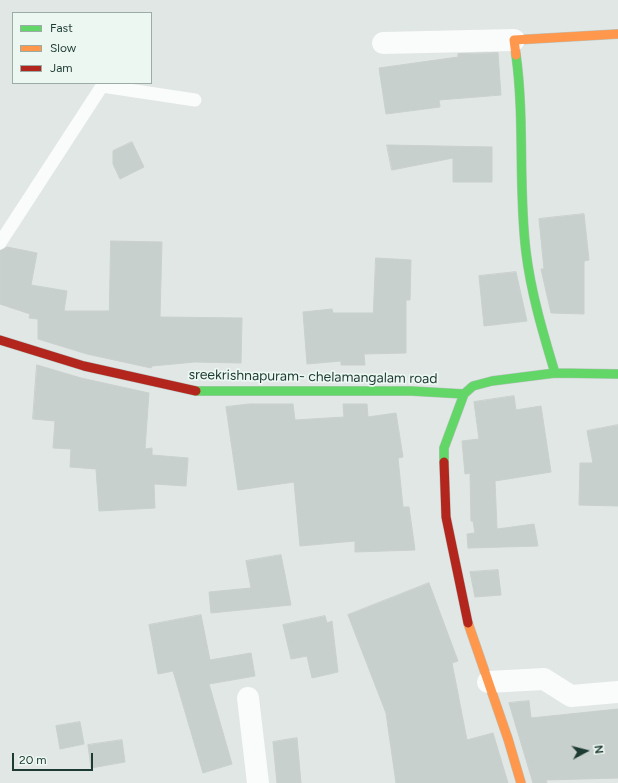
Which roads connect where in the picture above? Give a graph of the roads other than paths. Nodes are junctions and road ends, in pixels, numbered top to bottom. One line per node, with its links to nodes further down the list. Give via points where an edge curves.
1 (618, 34): 2 (street)
2 (514, 40): 3 (street); 7 (street, via 519,72 522,178 530,288)
3 (383, 43)
4 (195, 100): 5 (lane, via 102,86)
5 (0, 243)
6 (0, 340): 9 (street, sreekrishnapuram- chelamangalam road, via 84,366 196,391 411,391)
7 (555, 373): 8 (street); 9 (street, via 473,386)
8 (618, 374)
9 (464, 394): 10 (street, via 444,448 446,517 467,620)
10 (488, 682): 11 (street, via 544,679 570,696); 14 (street)
11 (618, 692)
12 (248, 698): 13 (street)
13 (258, 783)
14 (521, 783)

